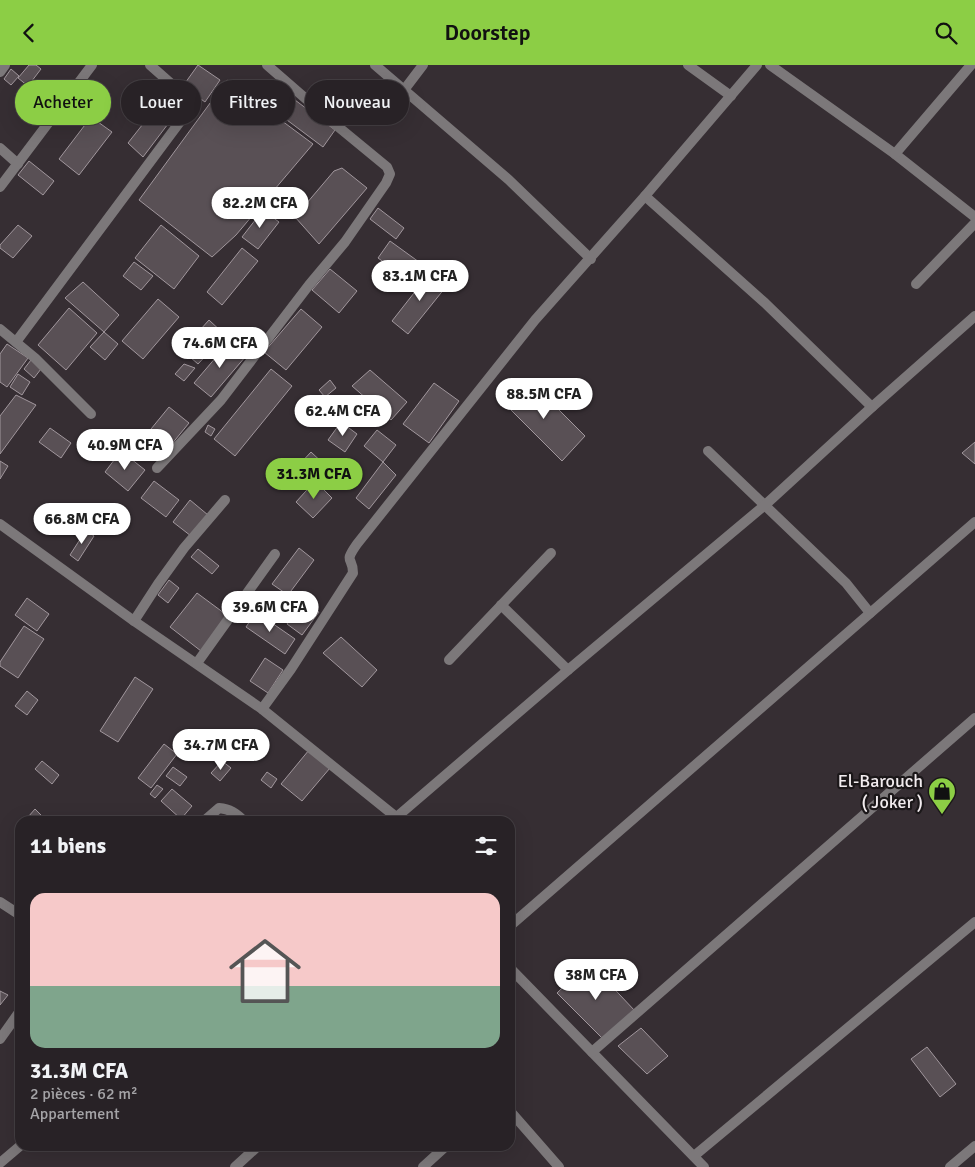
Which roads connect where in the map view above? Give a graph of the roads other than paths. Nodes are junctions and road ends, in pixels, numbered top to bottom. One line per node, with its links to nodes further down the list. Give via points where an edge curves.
1 (5, 65): 11 (street)
2 (92, 65): 19 (street)
3 (150, 65): 28 (street, via 184,95 191,104 188,111)
4 (267, 65): 32 (street, via 387,167 390,174 345,242 220,400)
5 (374, 65): 13 (street)
6 (423, 65): 14 (street)
7 (688, 65): 16 (street)
8 (757, 65): 16 (street)
9 (770, 65): 18 (street)
10 (969, 67): 12 (street); 18 (street)
11 (0, 72)
12 (975, 77)
13 (392, 80)
14 (409, 83)
15 (409, 94): 24 (street, via 509,180)
16 (731, 96): 21 (street)
17 (0, 148): 19 (street)
18 (895, 155): 22 (street)
19 (18, 164): 20 (street)
20 (0, 187)
21 (645, 196): 24 (street); 29 (street, via 765,303)
22 (975, 217)
23 (975, 223): 25 (street)
24 (591, 259): 45 (street, via 536,320 357,544 349,561 354,573)
25 (916, 284)
26 (975, 317): 29 (street)
27 (0, 329): 28 (street)
28 (16, 342): 30 (street)
29 (872, 407): 34 (street)
30 (92, 414)
31 (708, 451): 34 (street)
32 (157, 468)
33 (225, 500): 41 (street, via 184,548)
34 (765, 505): 40 (street, via 846,583); 44 (street)
35 (975, 522): 40 (street)
36 (0, 524): 41 (street)
37 (551, 553): 39 (street)
38 (275, 554): 43 (street)
39 (501, 605): 42 (street); 44 (street)
40 (870, 613): 53 (street)
41 (134, 621): 43 (street)
42 (449, 660)
43 (197, 663): 45 (street)
44 (568, 670): 50 (street)
45 (262, 709): 49 (street)
46 (975, 718): 58 (street)
47 (210, 816): 48 (street, via 219,808)
48 (239, 816)
49 (390, 816)
50 (398, 816)
51 (0, 903): 52 (street)
52 (15, 912)
53 (515, 922)
54 (975, 922): 64 (street)
55 (515, 973): 58 (street)
56 (15, 1018): 57 (street)
57 (0, 1039)
58 (592, 1052): 64 (street)
59 (515, 1117): 68 (street)
60 (975, 1146): 70 (street)
61 (15, 1150): 65 (street)
62 (253, 1151): 66 (street)
63 (441, 1151): 67 (street)
64 (694, 1156): 69 (street)
65 (0, 1163)
66 (235, 1167)
67 (423, 1167)
68 (559, 1167)
69 (704, 1167)
70 (950, 1167)

